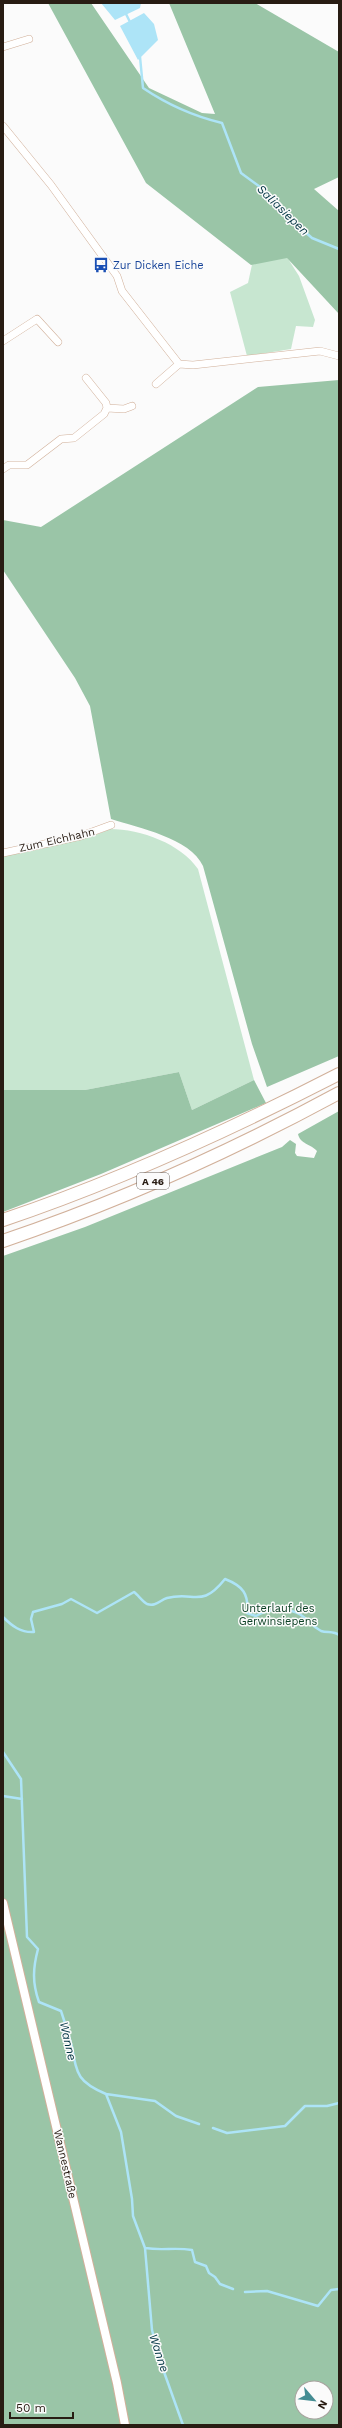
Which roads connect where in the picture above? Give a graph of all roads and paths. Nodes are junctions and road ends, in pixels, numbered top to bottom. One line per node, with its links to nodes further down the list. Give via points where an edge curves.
1 (29, 39): 2 (street)
2 (3, 47)
3 (3, 126): 7 (street, via 51,185 116,276 122,291)
4 (3, 341): 5 (street, via 37,319)
5 (58, 342)
6 (339, 356): 7 (street, via 320,351 193,365)
7 (179, 364): 9 (street)
8 (86, 378): 11 (street, via 106,403)
9 (156, 384)
10 (132, 406): 11 (street, via 124,409)
11 (107, 408): 12 (street, via 104,414 74,438 61,439 26,465)
12 (4, 465)
13 (111, 825): 14 (street, Zum Eichhahn, via 81,836)
14 (3, 853)
15 (339, 1074): 17 (highway, A 46, via 217,1135 48,1205)
16 (339, 1093): 18 (highway, A 46, via 231,1148 57,1222)
17 (3, 1220)
18 (3, 1241)
19 (3, 1903): 20 (street, Wannestraße, via 116,2376)
20 (125, 2425)

